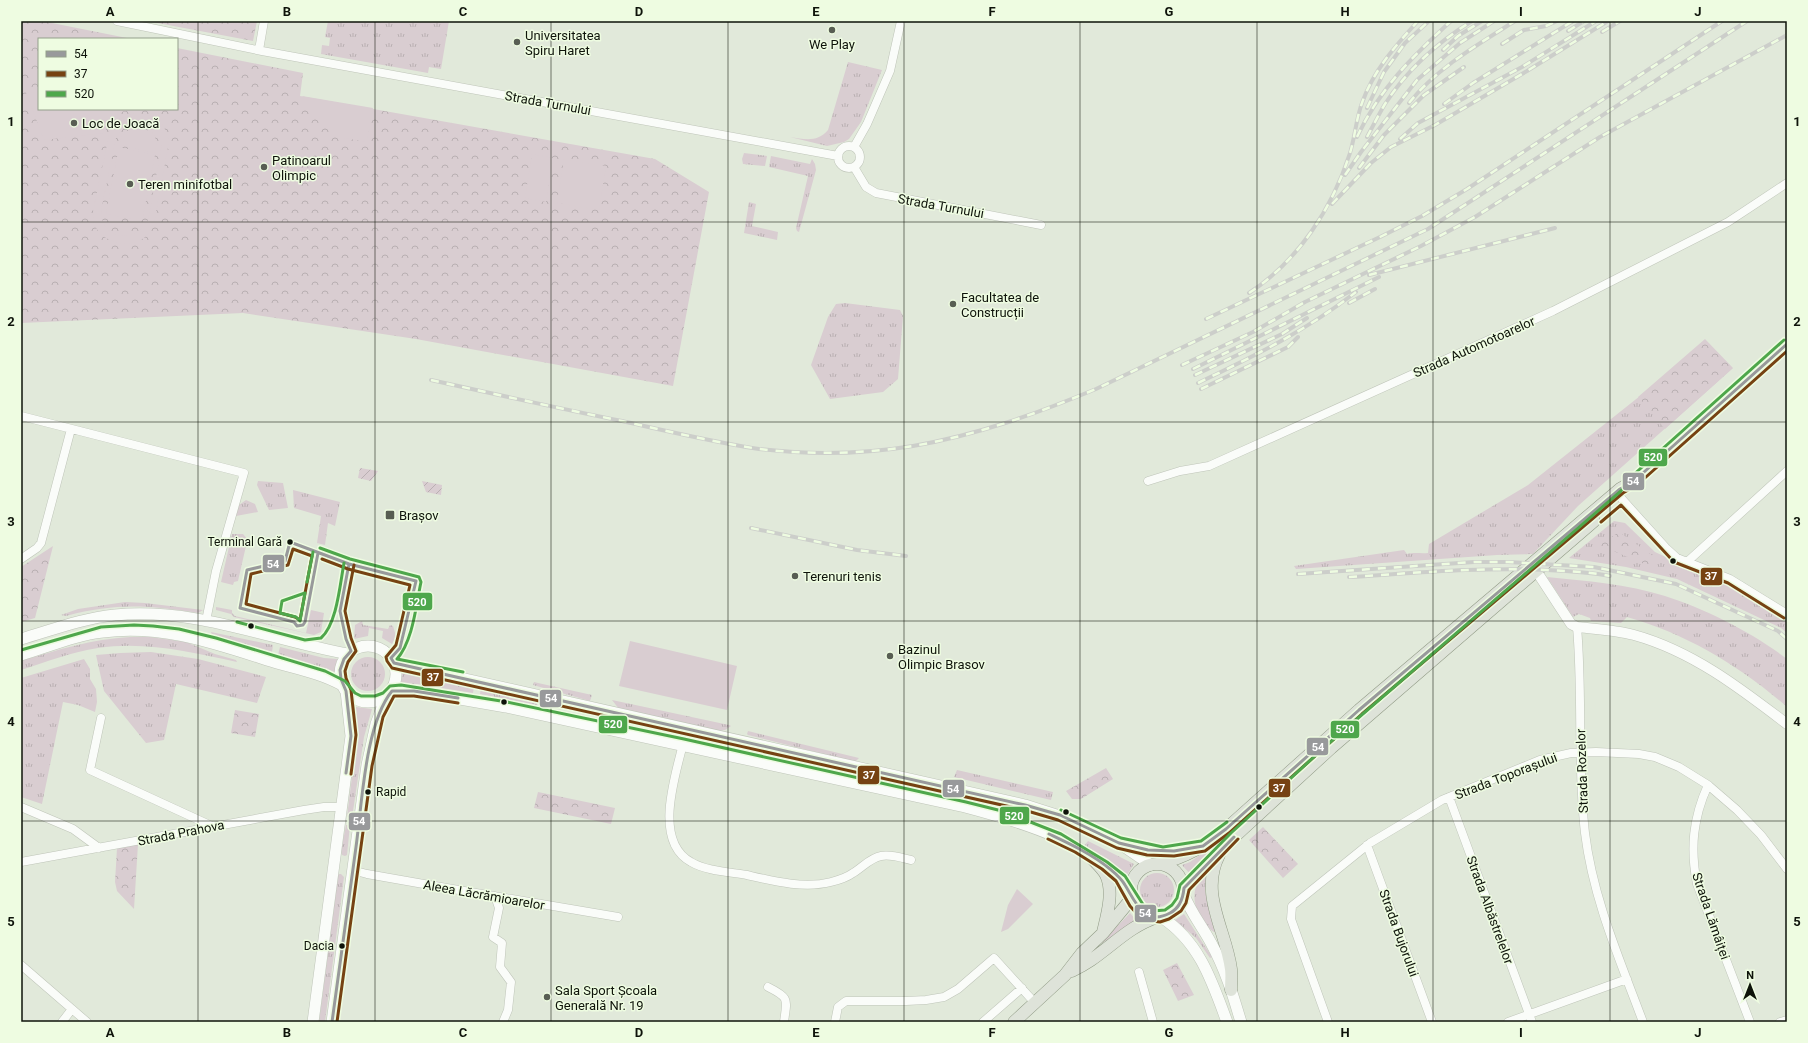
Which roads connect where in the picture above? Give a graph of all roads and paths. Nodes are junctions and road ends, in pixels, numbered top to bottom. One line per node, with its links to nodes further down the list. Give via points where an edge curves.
1 (118, 21): 4 (street, Strada Turnului)
2 (264, 21): 4 (street)
3 (901, 21): 5 (street, via 890,70 868,124)
4 (259, 50): 6 (street, Strada Turnului)
5 (854, 148): 6 (street, via 844,148); 7 (street, via 860,158)
6 (838, 156): 7 (street, via 841,165 847,168)
7 (854, 167): 9 (street, Strada Turnului, via 866,187 876,193)
8 (1787, 182): 14 (street, Strada Automotoarelor, via 1728,222 1553,311 1209,466 1180,471)
9 (1041, 225)
10 (1787, 344): 15 (main road)
11 (21, 417): 12 (street)
12 (71, 429): 17 (street, via 41,543); 21 (street, via 244,473 216,571)
13 (1787, 471): 18 (street)
14 (1148, 481)
15 (1634, 481): 16 (main road); 41 (main road, via 1620,489 1360,710 1226,829)
16 (1621, 498): 18 (street, via 1666,548 1677,558); 19 (main road)
17 (21, 559)
18 (1687, 562): 20 (street, via 1730,579)
19 (1537, 572): 22 (street, via 1571,624); 39 (main road, via 1331,748)
20 (1786, 613)
21 (206, 621): 23 (main road, via 151,614 115,615 83,620); 24 (main road)
22 (1577, 627): 30 (street, via 1633,634 1676,651 1720,674); 32 (street, Strada Rozelor)
23 (21, 640)
24 (348, 654): 26 (main road, via 356,648 369,646 384,651); 27 (main road, via 340,670)
25 (21, 655): 27 (main road, via 102,632 152,631 215,643 324,676)
26 (394, 663): 28 (main road, via 396,677); 38 (main road, via 1025,806 1060,815)
27 (344, 688): 28 (main road, via 360,701 376,701); 36 (main road, via 351,736)
28 (389, 694): 31 (main road, via 414,691 474,701); 49 (main road, via 372,738)
29 (102, 718): 37 (street, via 90,770)
30 (1787, 724)
31 (682, 744): 43 (main road, via 965,806 1027,825 1059,838); 44 (street, via 669,815 671,838 682,856 691,862 711,868 804,884 830,883 845,878 870,860 882,856)
32 (1581, 753): 33 (street, Strada Toporașului, via 1623,753 1655,758 1679,767); 34 (street, Strada Toporașului, via 1540,760); 59 (street, Strada Rozelor, via 1583,810 1596,892)
33 (1708, 785): 48 (street, Strada Toporașului, via 1761,835); 83 (street, Strada Lămâiței, via 1694,830 1697,884)
34 (1449, 797): 40 (street, Strada Toporașului); 65 (street, Strada Albăstrelelor)
35 (21, 807): 42 (street, via 73,829)
36 (341, 807): 37 (street, Strada Prahova, via 324,807); 47 (main road)
37 (214, 827): 42 (street, Strada Prahova)
38 (1119, 843): 41 (main road, via 1163,852); 46 (main road)
39 (1226, 845): 50 (main road); 62 (main road, via 1215,863 1211,883 1212,899 1231,969)
40 (1367, 845): 79 (street, Strada Toporașului, via 1296,902 1290,910); 80 (street, Strada Bujorului)
41 (1203, 846): 46 (main road, via 1187,855)
42 (99, 848): 45 (street, Strada Prahova)
43 (1091, 857): 52 (main road, via 1114,872); 55 (main road, via 1106,875 1108,885 1108,910)
44 (911, 860)
45 (21, 862)
46 (1155, 864): 50 (main road, via 1173,869 1179,874); 52 (main road, via 1143,868 1135,877 1131,888)
47 (334, 867): 49 (main road); 69 (main road)
48 (1787, 869)
49 (352, 870): 51 (street, Aleea Lăcrămioarelor); 70 (main road)
50 (1184, 891): 54 (main road, via 1176,909); 62 (main road, via 1193,916 1211,944)
51 (495, 896): 53 (street, Aleea Lăcrămioarelor); 71 (street, via 499,908 493,937 502,943 500,967 511,982)
52 (1132, 896): 54 (main road, via 1140,910); 55 (main road)
53 (618, 917)
54 (1159, 917): 58 (main road, via 1143,922 1125,933 1091,960); 77 (main road, via 1171,923 1200,955)
55 (1103, 933): 58 (main road, via 1082,953)
56 (21, 965): 64 (street)
57 (1139, 972): 76 (street)
58 (1065, 975): 63 (main road)
59 (1627, 979): 65 (street); 82 (street, Strada Rozelor)
60 (768, 987): 72 (street, via 786,999)
61 (1022, 988): 63 (street); 73 (street, via 994,958 958,989 944,997 906,1001 846,1001 838,1007); 74 (street)
62 (1231, 990): 78 (main road)
63 (1035, 1003): 75 (main road)
64 (72, 1009): 67 (street); 68 (street)
65 (1530, 1018): 81 (street)
66 (1787, 1020): 84 (street)
67 (62, 1022)
68 (88, 1022)
69 (313, 1022)
70 (332, 1022)
71 (504, 1022)
72 (784, 1022)
73 (835, 1022)
74 (983, 1022)
75 (1014, 1022)
76 (1153, 1022)
77 (1226, 1022)
78 (1241, 1022)
79 (1328, 1022)
80 (1432, 1022)
81 (1508, 1022)
82 (1643, 1022)
83 (1750, 1022)
84 (1780, 1022)

